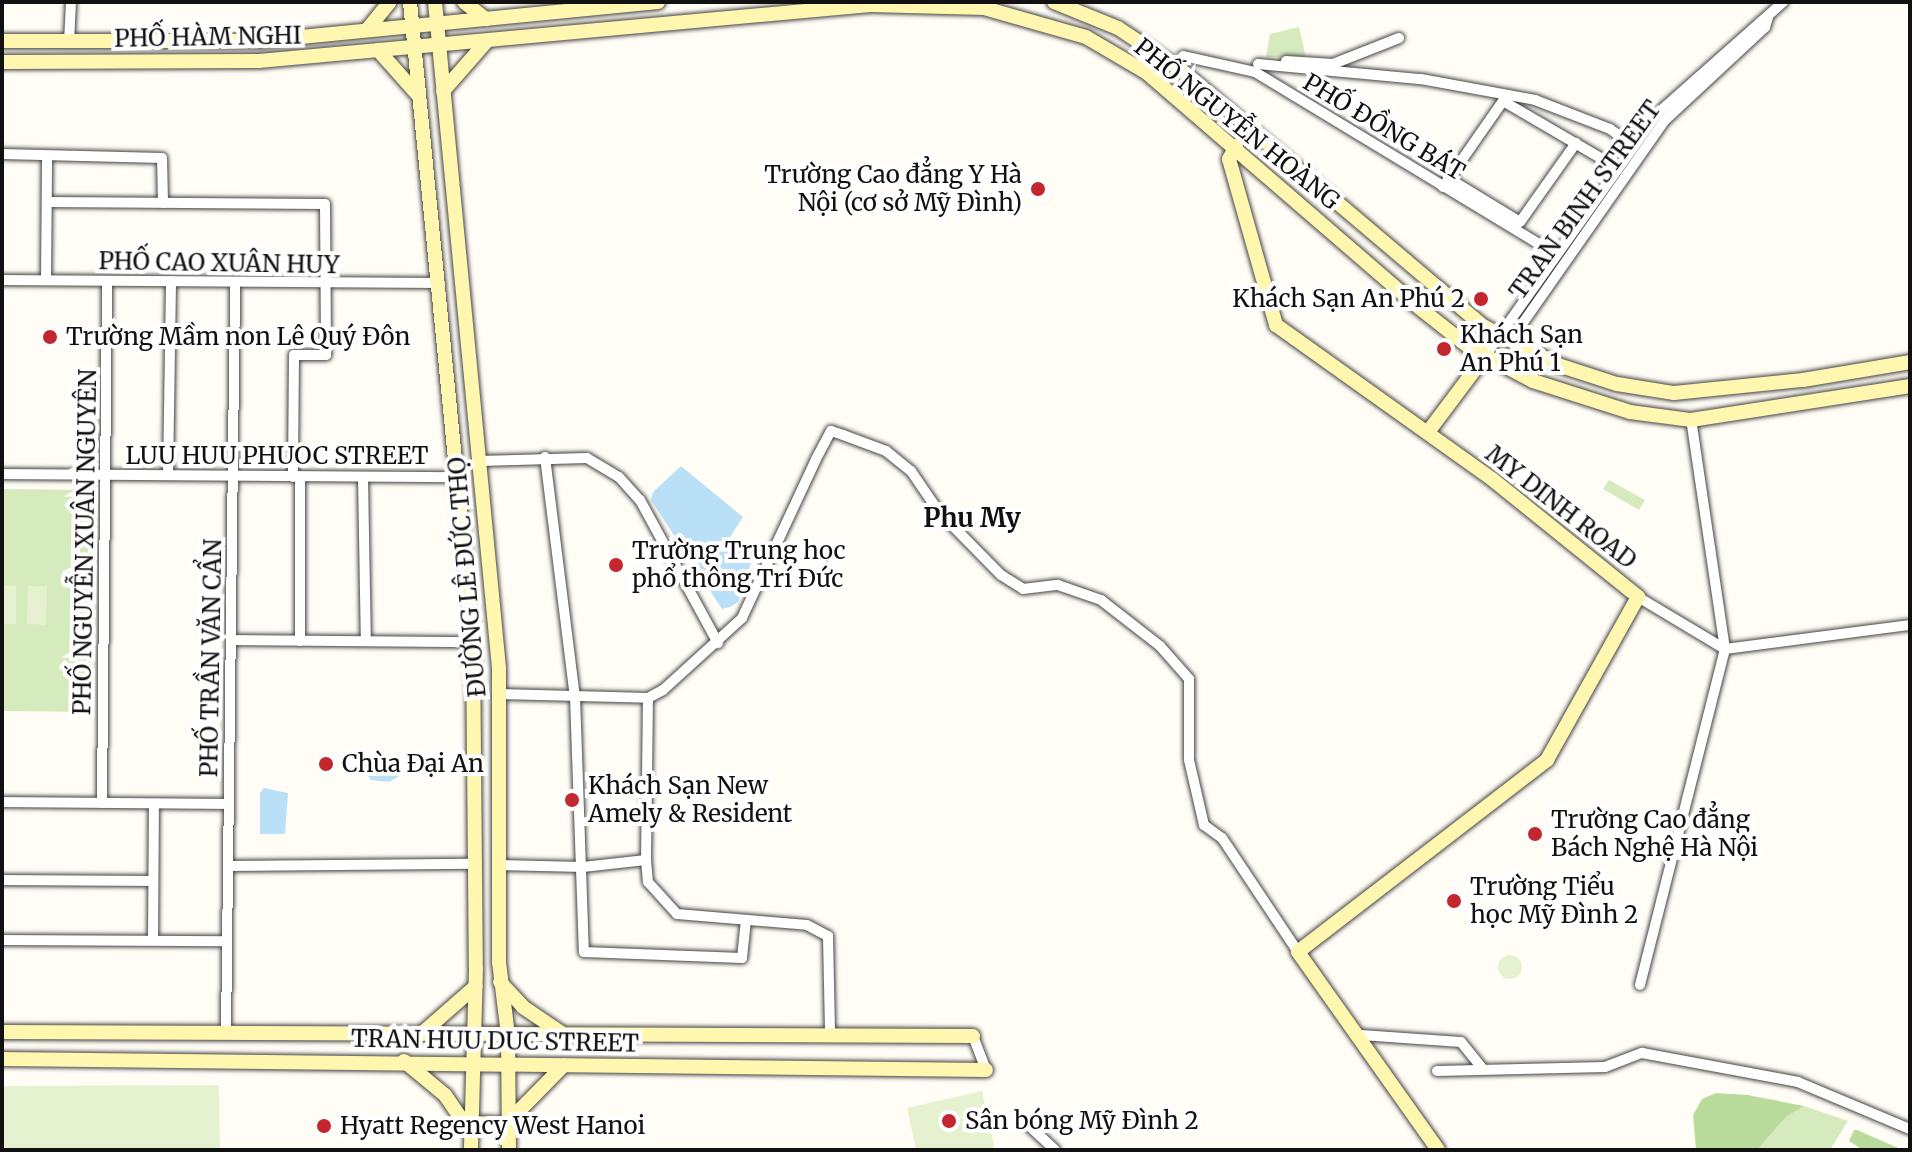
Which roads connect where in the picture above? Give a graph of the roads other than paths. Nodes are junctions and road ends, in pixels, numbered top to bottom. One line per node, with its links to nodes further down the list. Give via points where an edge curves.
1 (71, 2): 17 (street)
2 (390, 2): 14 (main road)
3 (410, 2): 13 (main road, ĐƯỜNG LÊ ĐỨC THỌ)
4 (435, 2): 12 (main road, ĐƯỜNG LÊ ĐỨC THỌ)
5 (464, 2): 11 (main road)
6 (658, 2): 11 (main road)
7 (1054, 2): 45 (main road, PHỐ NGUYỄN HOÀNG, via 1118,28 1181,70)
8 (1783, 2): 10 (street, TRAN BINH STREET)
9 (726, 10): 19 (main road, PHỐ NGUYỄN HOÀNG); 30 (main road, PHỐ NGUYỄN HOÀNG, via 910,3 1022,15 1119,54)
10 (1768, 17): 29 (street, TRAN BINH STREET, via 1657,114); 45 (street, TRAN BINH STREET, via 1765,27 1664,121 1520,327)
11 (486, 19): 12 (main road)
12 (437, 25): 13 (main road, PHỐ HÀM NGHI); 20 (main road, ĐƯỜNG LÊ ĐỨC THỌ)
13 (412, 26): 14 (main road, PHỐ HÀM NGHI); 21 (main road, ĐƯỜNG LÊ ĐỨC THỌ)
14 (367, 30): 18 (main road, PHỐ HÀM NGHI)
15 (1399, 38): 29 (street, via 1333,64 1259,61 1421,79 1535,100 1610,129)
16 (2, 41): 17 (main road, PHỐ HÀM NGHI)
17 (69, 42): 18 (main road, PHỐ HÀM NGHI)
18 (159, 42): 24 (main road)
19 (486, 42): 20 (main road, PHỐ NGUYỄN HOÀNG); 26 (main road)
20 (439, 45): 21 (main road, PHỐ NGUYỄN HOÀNG); 26 (main road, ĐƯỜNG LÊ ĐỨC THỌ)
21 (414, 46): 22 (main road, PHỐ HÀM NGHI); 27 (main road, ĐƯỜNG LÊ ĐỨC THỌ)
22 (378, 50): 24 (main road, PHỐ HÀM NGHI, via 259,61); 27 (main road)
23 (1183, 56): 34 (street, PHỐ ĐỒNG BÁT, via 1255,72)
24 (160, 61): 25 (main road, PHỐ HÀM NGHI)
25 (2, 62)
26 (443, 91): 52 (main road, ĐƯỜNG LÊ ĐỨC THỌ)
27 (419, 95): 43 (main road, ĐƯỜNG LÊ ĐỨC THỌ)
28 (1576, 143): 33 (street); 34 (street, via 1520,222); 34 (street, via 1503,101)
29 (1632, 145): 33 (street, TRAN BINH STREET)
30 (1236, 146): 46 (main road, PHỐ NGUYỄN HOÀNG, via 1412,302); 50 (main road, MY DINH ROAD, via 1229,159 1276,325)
31 (2, 154): 32 (street)
32 (47, 156): 35 (street); 36 (street, via 162,158)
33 (1616, 167): 37 (street, TRAN BINH STREET)
34 (1446, 182): 37 (street, PHỐ ĐỒNG BÁT)
35 (47, 202): 36 (street); 39 (street)
36 (163, 203): 44 (street, via 325,204)
37 (1555, 254): 45 (street, TRAN BINH STREET)
38 (2, 280): 39 (street, PHỐ CAO XUÂN HUY)
39 (46, 280): 40 (street, PHỐ CAO XUÂN HUY)
40 (107, 281): 41 (street, PHỐ CAO XUÂN HUY); 54 (street, PHỐ NGUYỄN XUÂN NGUYÊN)
41 (171, 281): 42 (street, PHỐ CAO XUÂN HUY); 55 (street)
42 (235, 282): 44 (street, PHỐ CAO XUÂN HUY); 56 (street, PHỐ TRẦN VĂN CẨN)
43 (436, 283): 44 (street, PHỐ CAO XUÂN HUY); 59 (main road, ĐƯỜNG LÊ ĐỨC THỌ)
44 (327, 284): 57 (street, via 326,355 294,355)
45 (1501, 338): 46 (street, TRAN BINH STREET); 47 (main road, PHỐ NGUYỄN HOÀNG, via 1591,377 1674,393)
46 (1485, 356): 49 (main road, PHỐ NGUYỄN HOÀNG, via 1533,381 1599,404); 50 (main road, TRAN BINH STREET)
47 (1910, 362)
48 (1910, 386): 49 (main road, PHỐ NGUYỄN HOÀNG)
49 (1691, 420): 67 (street)
50 (1428, 432): 60 (main road, MY DINH ROAD)
51 (545, 457): 52 (street); 66 (street, via 587,458 619,477 640,500); 69 (street)
52 (480, 461): 68 (main road, ĐƯỜNG LÊ ĐỨC THỌ)
53 (2, 474): 54 (street, LUU HUU PHUOC STREET)
54 (106, 475): 55 (street, LUU HUU PHUOC STREET); 72 (street, PHỐ NGUYỄN XUÂN NGUYÊN)
55 (168, 475): 56 (street, LUU HUU PHUOC STREET)
56 (233, 476): 57 (street, LUU HUU PHUOC STREET); 62 (street, PHỐ TRẦN VĂN CẨN)
57 (296, 477): 58 (street, LUU HUU PHUOC STREET); 63 (street)
58 (363, 477): 59 (street, LUU HUU PHUOC STREET); 64 (street)
59 (456, 477): 65 (main road, ĐƯỜNG LÊ ĐỨC THỌ)
60 (1638, 597): 67 (street); 86 (main road, MY DINH ROAD, via 1547,760)
61 (1910, 625): 67 (street)
62 (231, 640): 63 (street); 74 (street, PHỐ TRẦN VĂN CẨN)
63 (300, 641): 64 (street)
64 (366, 641): 65 (street)
65 (473, 642): 76 (main road, ĐƯỜNG LÊ ĐỨC THỌ)
66 (718, 643): 70 (street); 86 (street, via 742,618 762,584 831,431 886,451 911,471 939,512 1001,575 1023,589 1058,585 1101,600 1160,646 1189,679 1189,760 1204,825 1222,838)
67 (1725, 649): 89 (street)
68 (500, 694): 69 (street); 77 (main road, ĐƯỜNG LÊ ĐỨC THỌ)
69 (575, 697): 70 (street); 79 (street)
70 (648, 698): 75 (street)
71 (2, 802): 72 (street)
72 (102, 803): 73 (street)
73 (154, 804): 74 (street); 81 (street)
74 (229, 804): 78 (street, PHỐ TRẦN VĂN CẨN)
75 (646, 860): 79 (street); 82 (street, via 648,882 677,914)
76 (474, 864): 78 (street); 87 (main road, ĐƯỜNG LÊ ĐỨC THỌ)
77 (499, 865): 79 (street); 88 (main road, ĐƯỜNG LÊ ĐỨC THỌ)
78 (228, 866): 85 (street, PHỐ TRẦN VĂN CẨN)
79 (583, 867): 82 (street, via 584,952 742,958)
80 (2, 880): 81 (street)
81 (153, 881): 84 (street)
82 (746, 921): 98 (street, via 807,925 828,936)
83 (2, 940): 84 (street)
84 (153, 940): 85 (street)
85 (227, 941): 92 (street, PHỐ TRẦN VĂN CẨN)
86 (1298, 952): 99 (main road)
87 (476, 968): 88 (main road); 90 (main road, ĐƯỜNG LÊ ĐỨC THỌ)
88 (500, 975): 96 (main road, ĐƯỜNG LÊ ĐỨC THỌ); 97 (main road, via 523,1007)
89 (1640, 985)
90 (476, 986): 94 (main road); 95 (main road, ĐƯỜNG LÊ ĐỨC THỌ)
91 (2, 1032): 92 (main road, TRAN HUU DUC STREET)
92 (226, 1034): 93 (main road, TRAN HUU DUC STREET)
93 (393, 1035): 94 (main road, TRAN HUU DUC STREET); 102 (main road)
94 (420, 1035): 95 (main road, TRAN HUU DUC STREET)
95 (473, 1035): 96 (main road, TRAN HUU DUC STREET); 103 (main road, ĐƯỜNG LÊ ĐỨC THỌ)
96 (508, 1035): 97 (main road, TRAN HUU DUC STREET); 104 (main road, ĐƯỜNG LÊ ĐỨC THỌ)
97 (563, 1035): 98 (main road, TRAN HUU DUC STREET)
98 (830, 1035): 100 (main road, TRAN HUU DUC STREET)
99 (1361, 1035): 106 (street, via 1461,1042); 118 (main road)
100 (973, 1036): 107 (street)
101 (2, 1059): 102 (main road, TRAN HUU DUC STREET)
102 (399, 1061): 103 (main road, TRAN HUU DUC STREET); 111 (main road, via 445,1095)
103 (471, 1062): 104 (main road, TRAN HUU DUC STREET); 111 (main road, ĐƯỜNG LÊ ĐỨC THỌ)
104 (508, 1063): 105 (main road, TRAN HUU DUC STREET); 109 (main road, ĐƯỜNG LÊ ĐỨC THỌ)
105 (564, 1065): 107 (main road, TRAN HUU DUC STREET); 109 (main road)
106 (1482, 1068): 108 (street); 112 (street, via 1605,1067 1642,1053 1798,1082)
107 (986, 1070)
108 (1437, 1071)
109 (509, 1122): 111 (main road); 115 (main road, ĐƯỜNG LÊ ĐỨC THỌ)
110 (1025, 1122): 113 (street)
111 (471, 1128): 114 (main road, ĐƯỜNG LÊ ĐỨC THỌ)
112 (1910, 1129)
113 (1036, 1134): 116 (street); 117 (street)
114 (471, 1150)
115 (509, 1150)
116 (1036, 1150)
117 (1055, 1150)
118 (1438, 1150)

